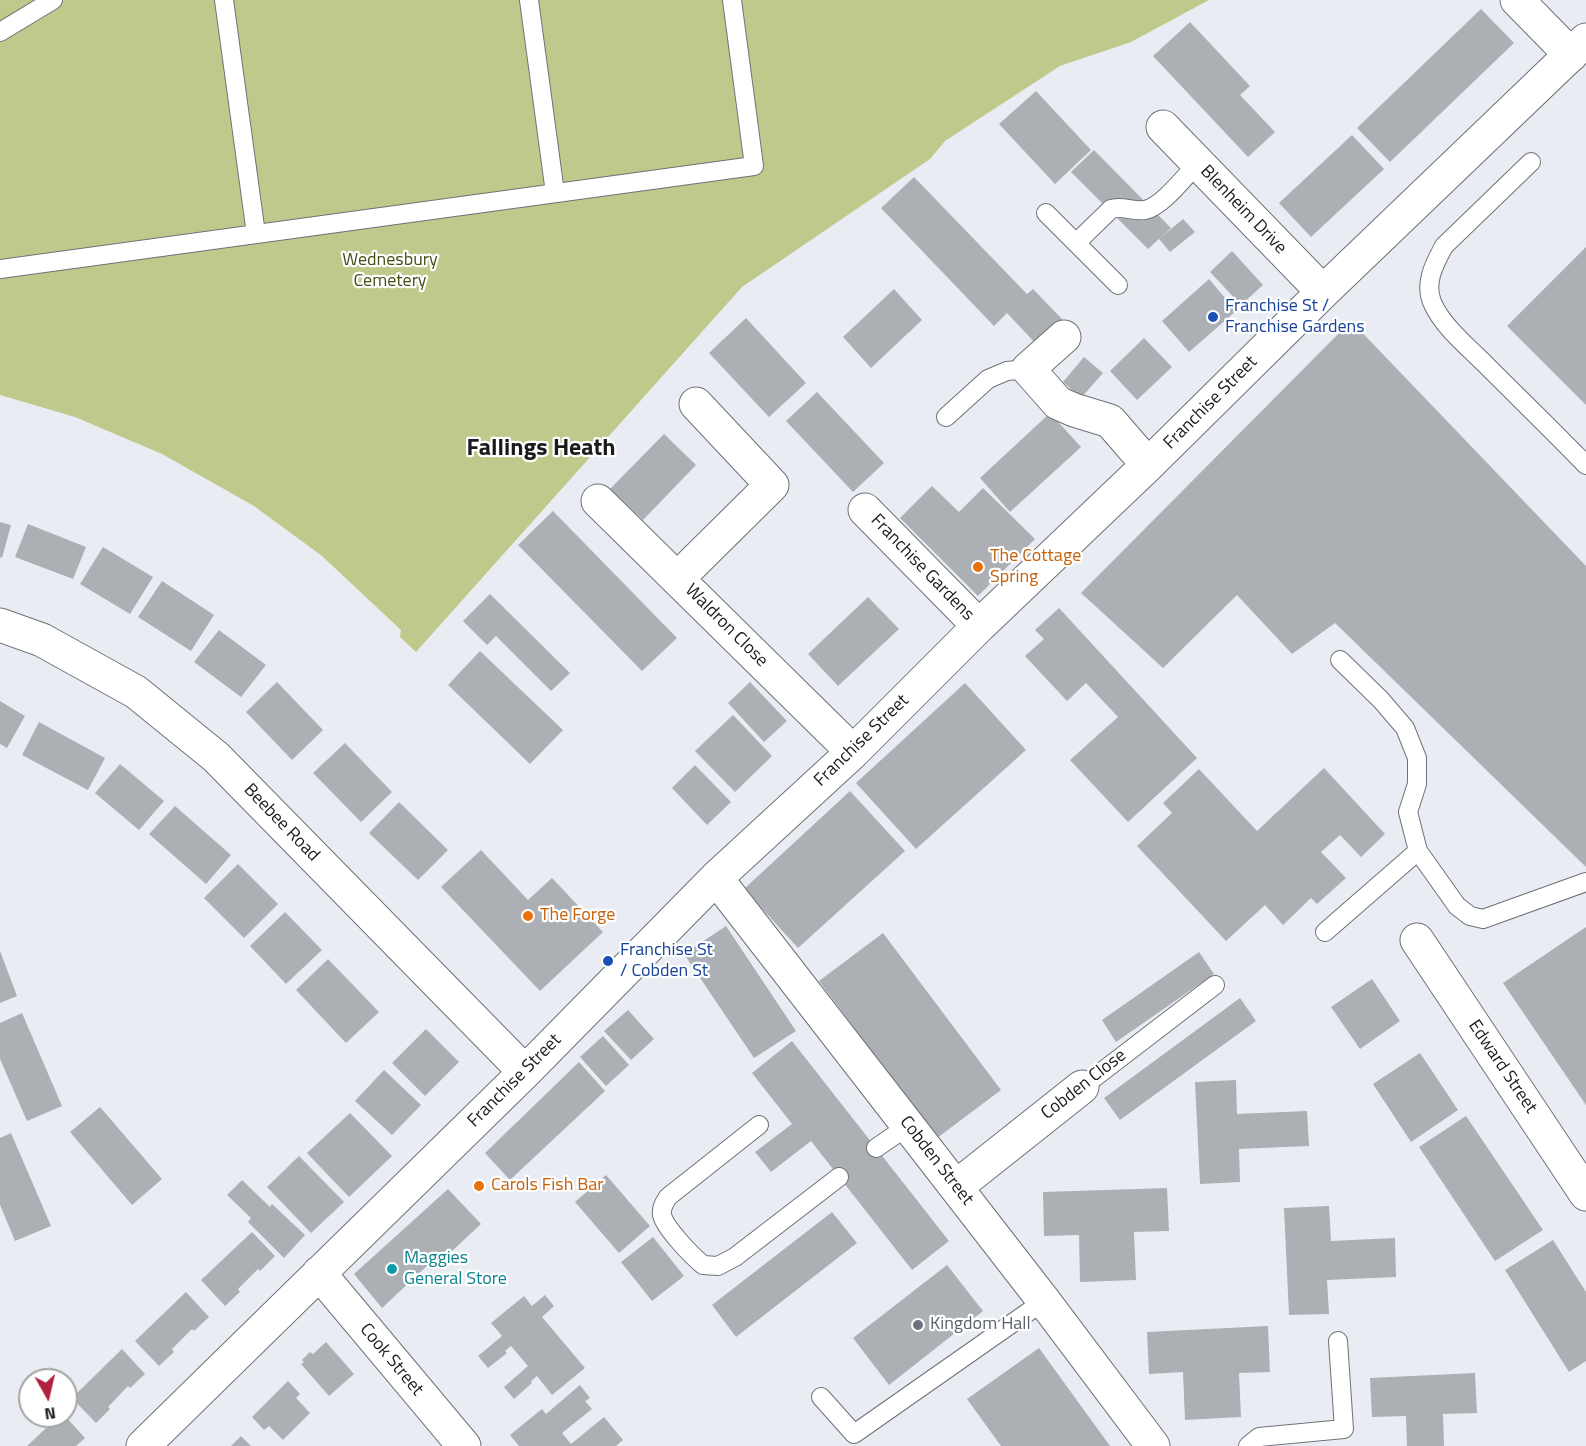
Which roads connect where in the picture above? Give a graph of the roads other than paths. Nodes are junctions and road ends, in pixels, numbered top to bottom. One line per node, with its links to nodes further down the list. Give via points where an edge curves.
1 (53, 0): 6 (lane)
2 (224, 0): 13 (lane)
3 (529, 0): 11 (lane)
4 (732, 0): 11 (lane, via 754,166)
5 (1518, 0): 7 (street)
6 (0, 32)
7 (1578, 48): 17 (street, Franchise Street)
8 (1163, 127): 10 (street, Blenheim Drive)
9 (1531, 162): 23 (lane, via 1444,246 1429,280 1431,301 1467,346)
10 (1198, 163): 14 (lane, via 1156,206 1145,210 1112,209); 17 (street, Blenheim Drive)
11 (555, 193): 13 (lane)
12 (1046, 213): 14 (lane)
13 (256, 234): 15 (lane)
14 (1076, 243): 16 (lane)
15 (0, 269)
16 (1118, 285)
17 (1323, 292): 22 (street, Franchise Street)
18 (1064, 337): 19 (street)
19 (1028, 369): 21 (lane, via 988,379); 22 (street, via 1058,403 1110,421)
20 (696, 404): 26 (street, via 772,485)
21 (946, 417)
22 (1148, 465): 28 (street, Franchise Street)
23 (1586, 465)
24 (598, 501): 26 (street, Waldron Close)
25 (865, 510): 28 (street, Franchise Gardens)
26 (677, 579): 30 (street, Waldron Close)
27 (0, 625): 37 (street, Beebee Road, via 42,640 136,692 216,757)
28 (979, 626): 30 (street, Franchise Street)
29 (1340, 660): 31 (lane, via 1405,728 1417,758 1418,784 1408,812)
30 (853, 752): 32 (street, Franchise Street)
31 (1418, 851): 33 (lane, via 1457,906 1470,916 1483,919); 34 (lane)
32 (716, 878): 37 (street, Franchise Street); 40 (street, Cobden Street)
33 (1586, 882)
34 (1326, 932)
35 (1417, 940): 44 (street, Edward Street)
36 (1215, 985): 38 (lane, Cobden Close)
37 (525, 1072): 45 (street, Franchise Street)
38 (1082, 1087): 43 (street, Cobden Close)
39 (759, 1125): 42 (lane, via 663,1204 665,1222 703,1265 718,1266 735,1257)
40 (908, 1126): 41 (lane); 43 (street, Cobden Street)
41 (876, 1148)
42 (839, 1177)
43 (956, 1187): 46 (street, Cobden Street)
44 (1586, 1194)
45 (319, 1273): 49 (street, Franchise Street); 50 (street, Cook Street)
46 (1044, 1301): 48 (lane, via 854,1434); 51 (street, Cobden Street)
47 (1338, 1341): 52 (lane, via 1344,1429 1259,1437)
48 (821, 1397)
49 (143, 1446)
50 (464, 1446)
51 (1153, 1446)
52 (1248, 1446)

